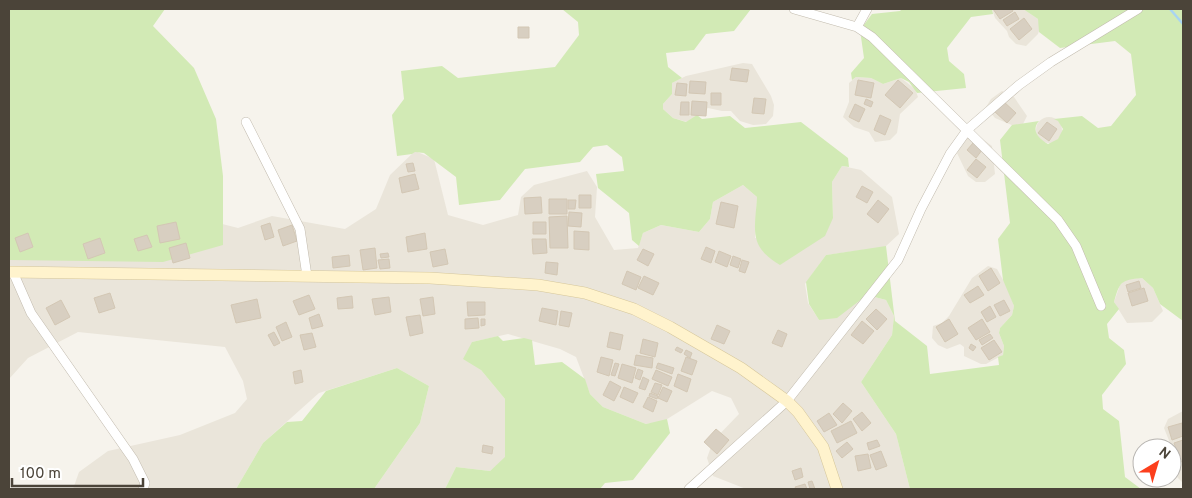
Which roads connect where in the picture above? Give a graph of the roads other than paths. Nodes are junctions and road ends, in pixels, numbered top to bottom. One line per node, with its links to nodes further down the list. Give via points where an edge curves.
1 (794, 9): 4 (street)
2 (867, 9): 4 (street)
3 (1138, 9): 6 (street, via 1051,62)
4 (857, 27): 6 (street, via 872,37)
5 (246, 122): 8 (street, via 300,229)
6 (968, 130): 9 (street, via 1063,226 1076,246); 10 (street, via 950,154 898,260)
7 (11, 272): 8 (main road); 11 (street, via 32,313 133,459 145,483)
8 (307, 276): 10 (main road, via 449,279 585,292 634,309 670,327)
9 (1101, 306)
10 (787, 400): 12 (street); 13 (main road, via 823,447)
11 (144, 489)
12 (689, 489)
13 (837, 489)

